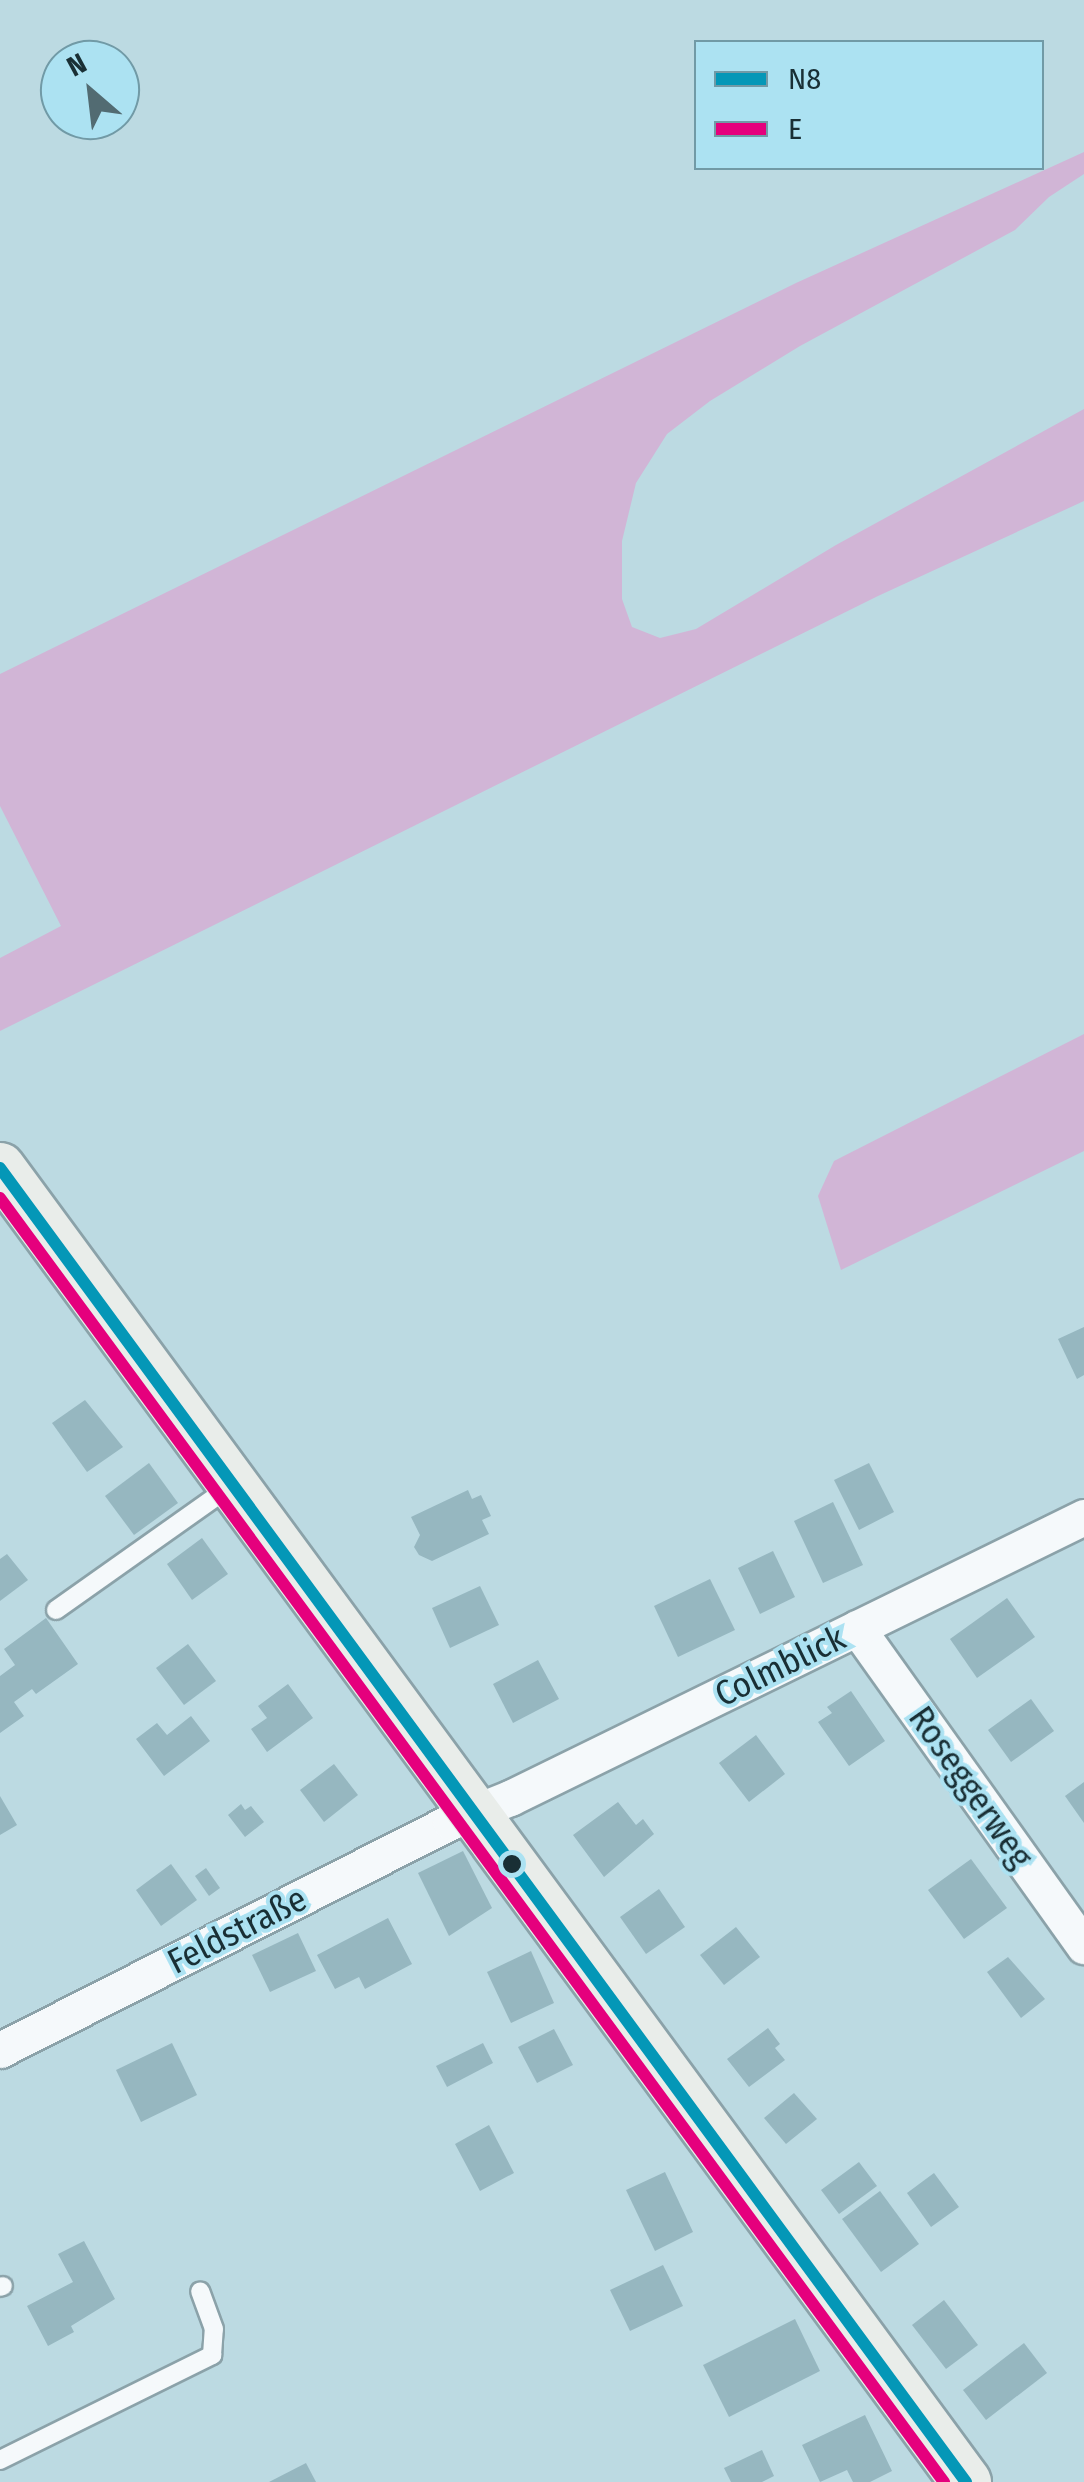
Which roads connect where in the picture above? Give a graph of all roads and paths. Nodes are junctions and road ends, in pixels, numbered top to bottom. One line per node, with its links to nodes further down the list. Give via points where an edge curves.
1 (0, 1168): 2 (street)
2 (233, 1484): 4 (lane); 6 (street)
3 (1084, 1517): 5 (street, Colmblick)
4 (56, 1610)
5 (857, 1628): 6 (street, Colmblick); 7 (street, Roseggerweg)
6 (474, 1812): 8 (street, Feldstraße); 11 (street)
7 (1084, 1946)
8 (0, 2050)
9 (200, 2291): 10 (lane, via 214,2328 212,2356)
10 (0, 2460)
11 (966, 2482)

